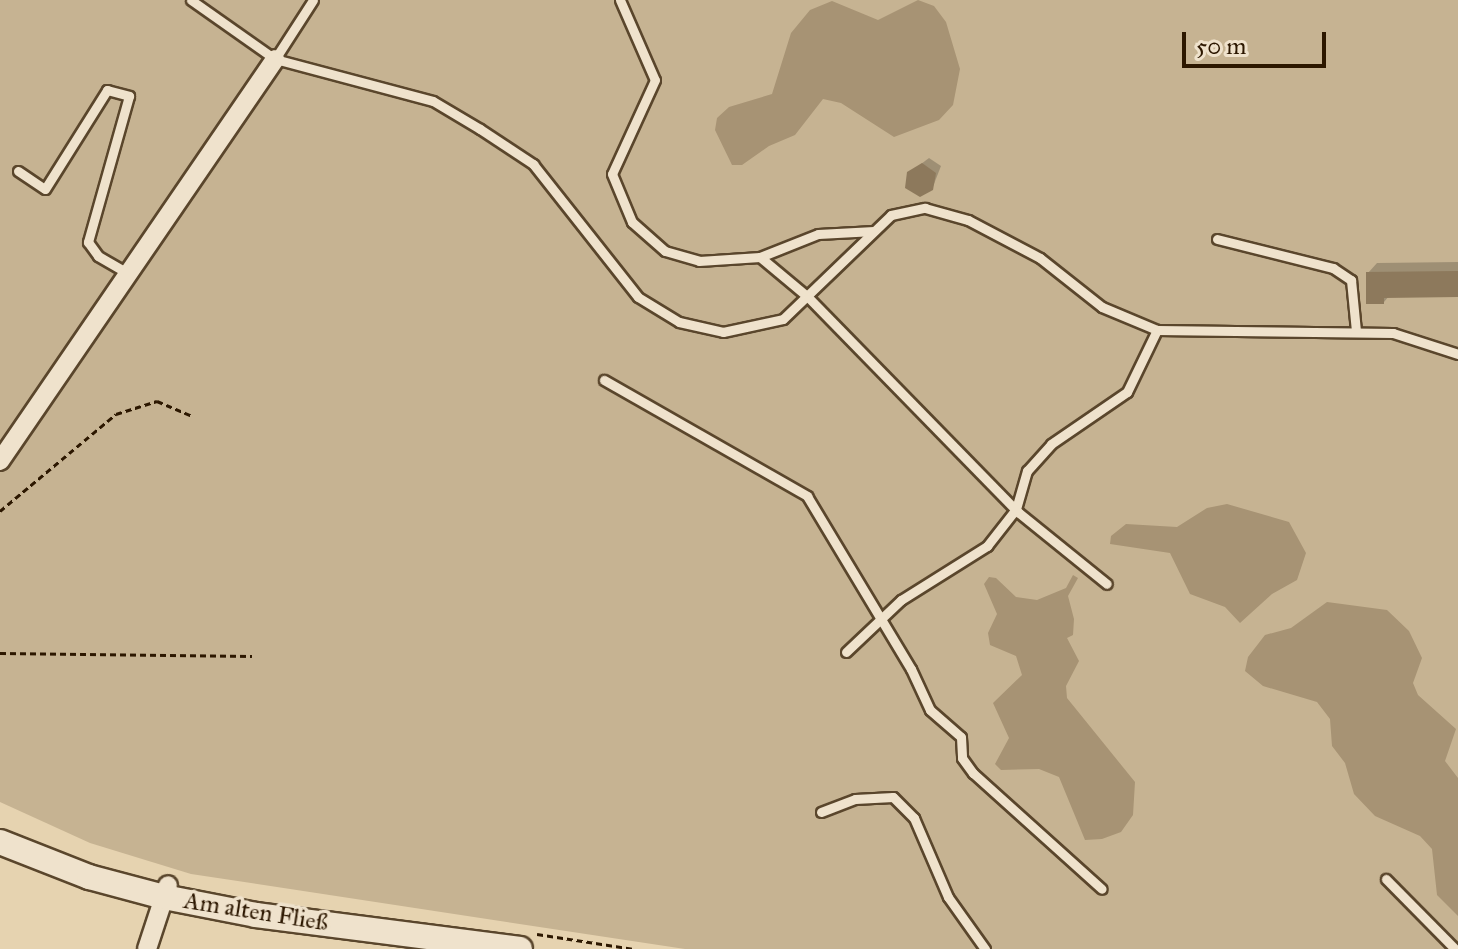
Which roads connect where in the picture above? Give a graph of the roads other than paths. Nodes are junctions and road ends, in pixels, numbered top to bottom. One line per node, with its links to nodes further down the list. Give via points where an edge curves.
1 (191, 0): 4 (lane)
2 (313, 0): 4 (lane)
3 (620, 0): 8 (lane, via 655,80 612,174 632,222 665,251 699,261)
4 (275, 59): 9 (street); 10 (lane, via 419,97 480,129 533,164 638,297 679,322 723,332 783,319)
5 (18, 171): 9 (lane, via 45,189 107,90 129,96 88,242 98,256)
6 (874, 231): 8 (lane, via 818,234); 10 (lane); 11 (lane, via 891,215 925,208 968,220 1040,258 1102,307)
7 (1217, 239): 12 (lane, via 1333,268 1351,280)
8 (760, 257): 10 (lane)
9 (129, 274): 15 (street)
10 (808, 297): 16 (lane)
11 (1157, 330): 12 (lane); 16 (lane, via 1127,392 1051,444 1027,471)
12 (1356, 331): 13 (lane, via 1393,333)
13 (1458, 354)
14 (604, 380): 18 (lane, via 807,496)
15 (0, 461)
16 (1016, 509): 17 (lane); 18 (lane, via 987,546)
17 (1107, 584)
18 (881, 617): 19 (lane); 23 (lane, via 930,710 961,737 962,758 973,773)
19 (846, 652)
20 (821, 812): 27 (lane, via 855,799 893,797 914,818 948,897)
21 (0, 842): 24 (main road, Am alten Fließ, via 89,877)
22 (1386, 879): 28 (lane)
23 (1102, 889)
24 (166, 891): 25 (street); 26 (main road, Am alten Fließ, via 256,915)
25 (147, 949)
26 (520, 949)
27 (985, 949)
28 (1455, 949)

